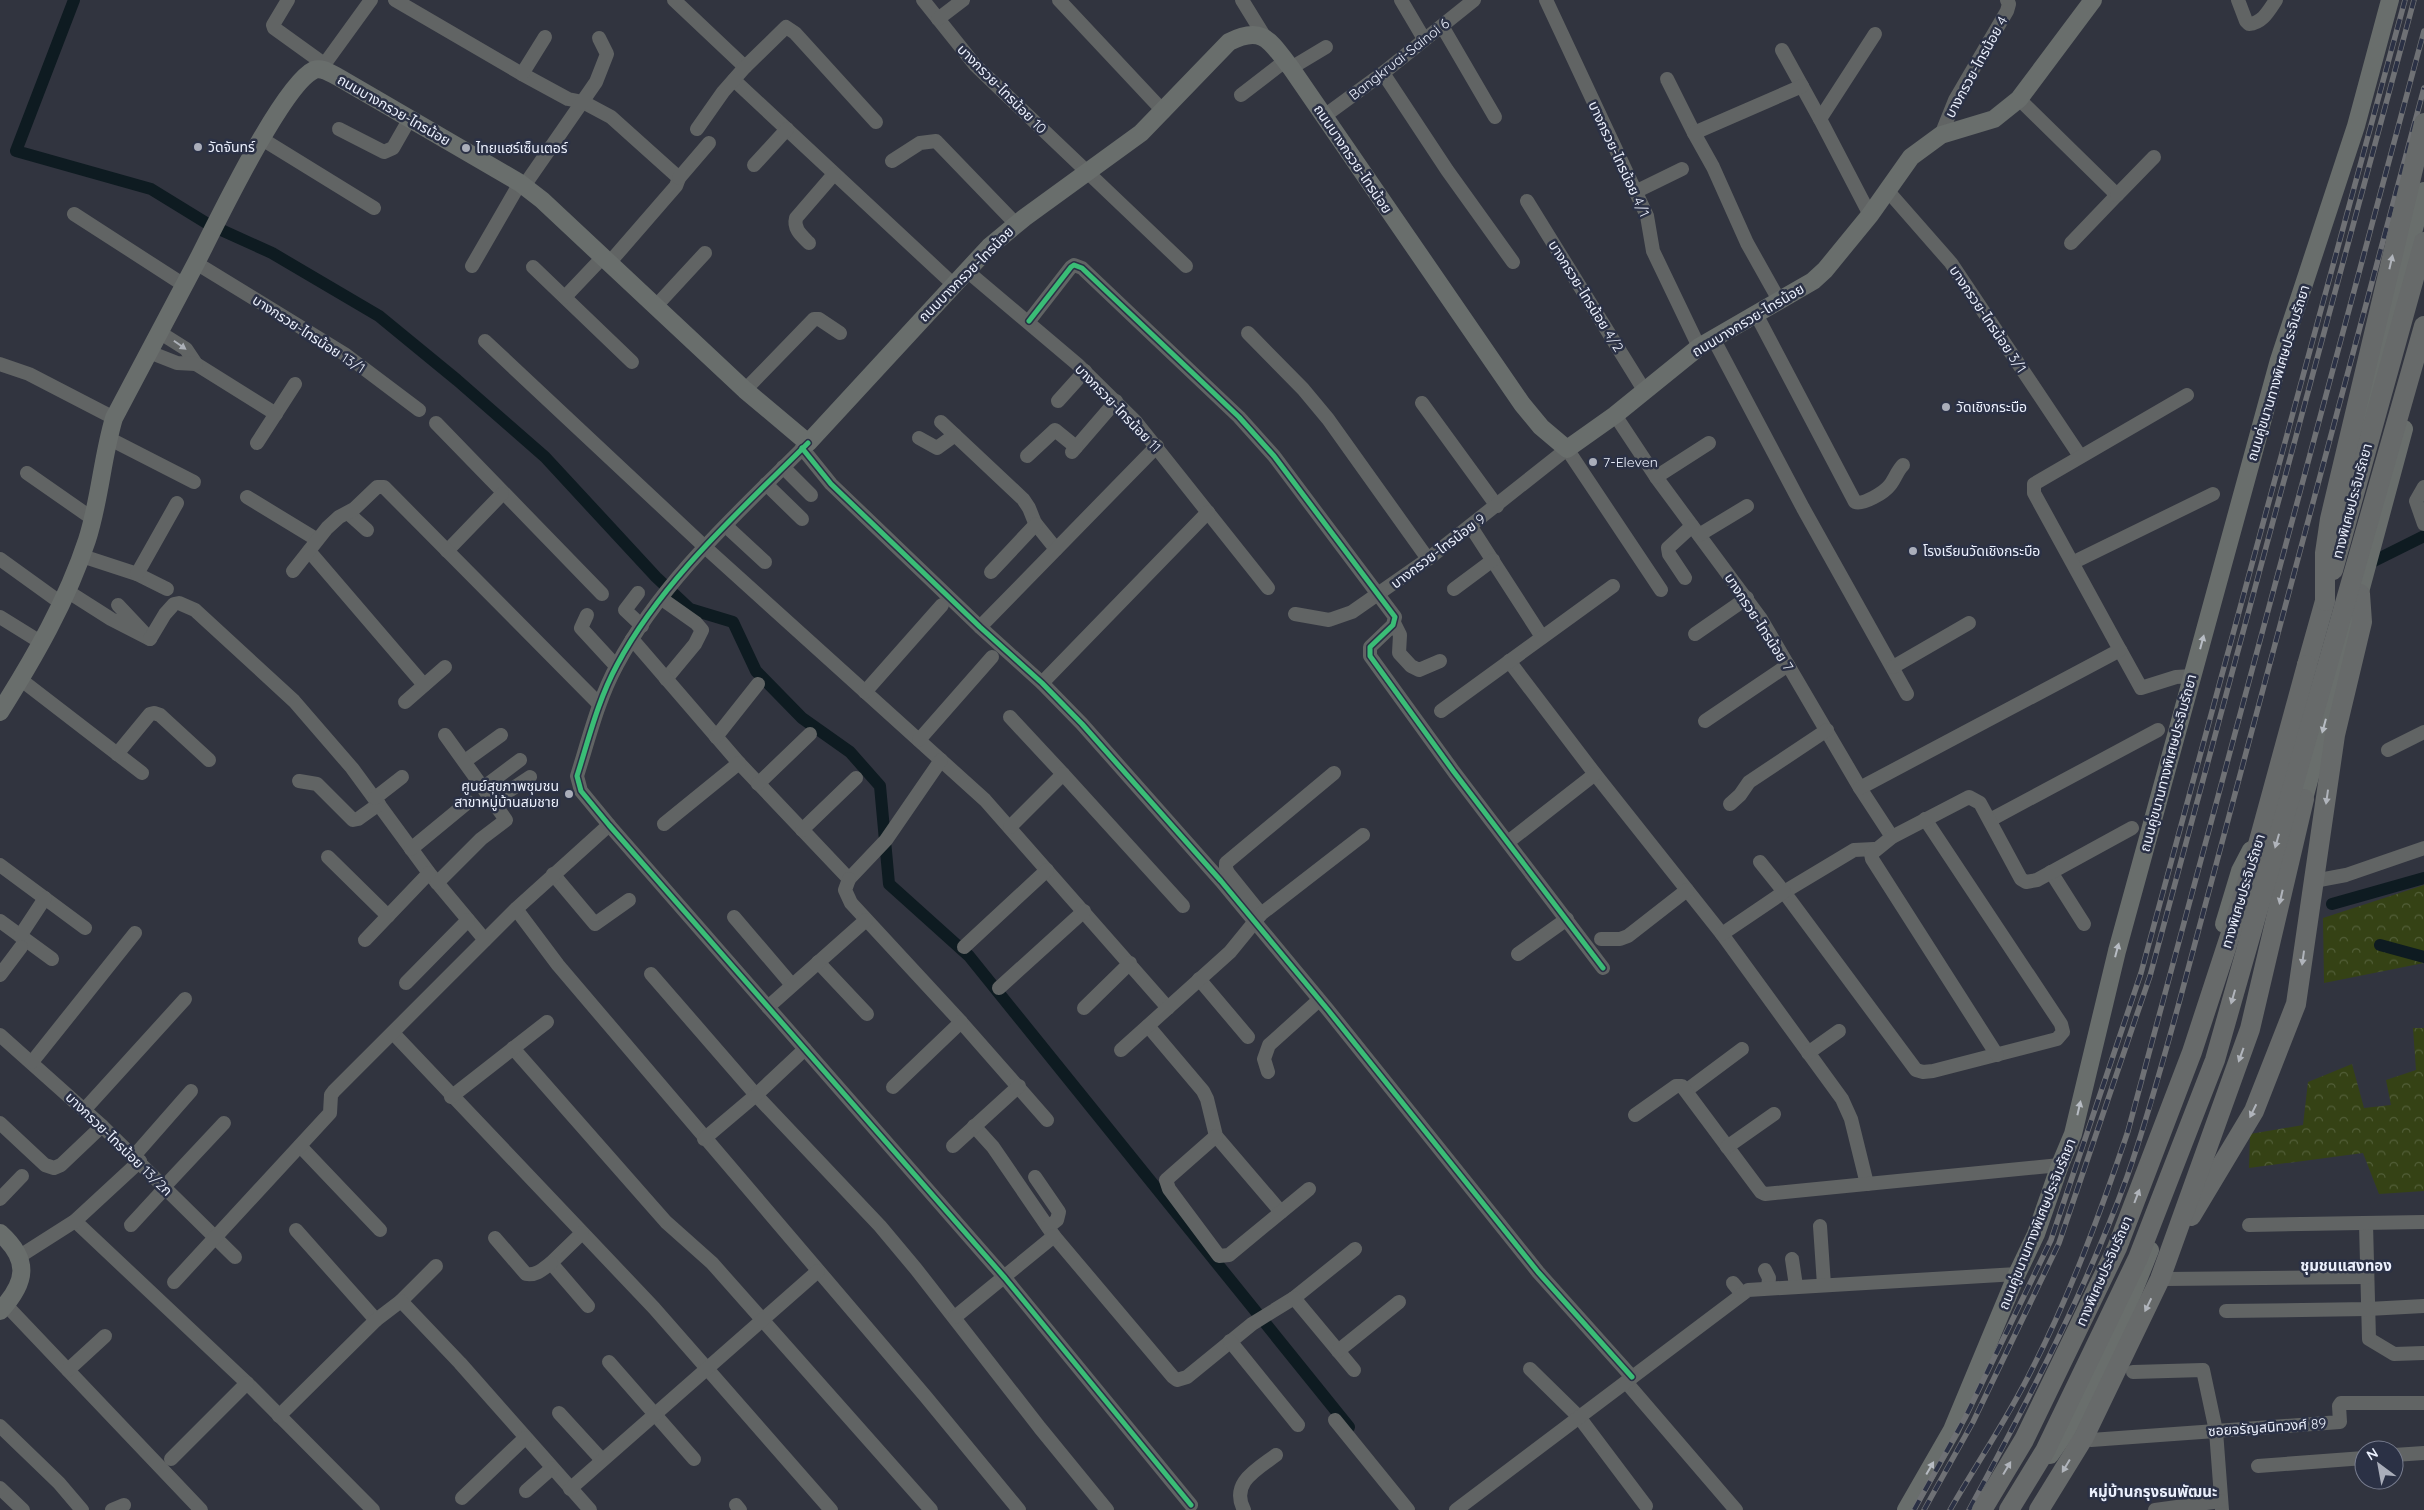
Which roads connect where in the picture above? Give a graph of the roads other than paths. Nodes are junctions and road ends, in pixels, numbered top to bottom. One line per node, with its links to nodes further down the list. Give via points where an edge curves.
1 (288, 0): 27 (street, via 274,28)
2 (371, 0): 27 (street)
3 (395, 0): 30 (street)
4 (674, 0): 28 (street)
5 (924, 0): 17 (street, บางกรวย-ไทรน้อย 10)
6 (963, 0): 17 (street)
7 (1059, 0): 37 (street)
8 (1242, 0): 22 (street)
9 (1401, 0): 23 (street)
10 (1474, 0): 18 (street, Bangkruai-Sainoi 6)
11 (1546, 0): 61 (street, บางกรวย-ไทรน้อย 4/1)
12 (2007, 0): 48 (street, บางกรวย-ไทรน้อย 4, via 2007,11 1955,100)
13 (2094, 0): 35 (main road, ถนนบางกรวย-ไทรน้อย)
14 (2238, 0): 15 (street, via 2250,24 2258,23)
15 (2276, 0)
16 (2390, 0): 196 (main road, ถนนคู่ขนานทางพิเศษประจิมรัถยา, one-way to 16, via 2279,360 2356,126)
17 (938, 19): 55 (street, บางกรวย-ไทรน้อย 10, via 975,65)
18 (1442, 26): 23 (street, Bangkruai-Sainoi 6); 38 (street)
19 (1876, 34): 40 (street)
20 (546, 37): 30 (street)
21 (599, 38): 36 (street, via 605,47 605,60)
22 (1266, 39): 26 (main road, ถนนบางกรวย-ไทรน้อย); 37 (main road, ถนนบางกรวย-ไทรน้อย, via 1248,34 1229,42)
23 (1424, 39): 29 (street, Bangkruai-Sainoi 6)
24 (1326, 47): 26 (street)
25 (1782, 50): 33 (street)
26 (1288, 64): 34 (street); 39 (main road, ถนนบางกรวย-ไทรน้อย)
27 (323, 67): 41 (main road, ถนนบางกรวย-ไทรน้อย); 49 (main road, ถนนบางกรวย-ไทรน้อย, via 309,73 293,89)
28 (745, 67): 32 (street); 42 (street, via 783,29 790,28)
29 (1383, 73): 39 (street, Bangkruai-Sainoi 6); 73 (street)
30 (522, 74): 36 (street, via 568,100)
31 (1667, 79): 47 (street)
32 (734, 80): 45 (street); 46 (street)
33 (1802, 86): 40 (street); 47 (street)
34 (1241, 95)
35 (2019, 99): 48 (main road, ถนนบางกรวย-ไทรน้อย, via 1994,119); 62 (street)
36 (584, 102): 57 (street, via 610,117); 58 (street)
37 (1164, 112): 55 (main road, ถนนบางกรวย-ไทรน้อย, via 1141,133)
38 (1495, 116)
39 (1323, 117): 119 (main road, ถนนบางกรวย-ไทรน้อย, via 1522,404 1541,427)
40 (1820, 119): 66 (street)
41 (409, 120): 44 (street, via 393,148 384,152); 58 (main road, ถนนบางกรวย-ไทรน้อย)
42 (876, 122)
43 (2424, 123): 173 (highway, one-way to 43, bridge, via 2325,553 2330,519)
44 (340, 129)
45 (697, 129)
46 (787, 129): 53 (street); 56 (street)
47 (1694, 133): 82 (street, via 1747,243)
48 (1941, 135): 59 (main road, ถนนบางกรวย-ไทรน้อย, via 1911,157)
49 (262, 139): 64 (street); 74 (main road, ถนนบางกรวย-ไทรน้อย)
50 (708, 143): 57 (street)
51 (2154, 157): 62 (street)
52 (892, 161): 67 (street, via 920,143 936,141)
53 (754, 165)
54 (1682, 169): 61 (street)
55 (1087, 171): 67 (main road, ถนนบางกรวย-ไทรน้อย); 76 (street, บางกรวย-ไทรน้อย 10)
56 (834, 174): 69 (street, via 796,218 797,230); 80 (street)
57 (679, 178): 72 (street, via 676,186)
58 (522, 185): 72 (main road, ถนนบางกรวย-ไทรน้อย); 75 (street)
59 (1887, 190): 66 (main road, ถนนบางกรวย-ไทรน้อย); 122 (street, บางกรวย-ไทรน้อย 3/1, via 1956,270)
60 (2424, 191): 101 (main road)
61 (1635, 192): 91 (street, บางกรวย-ไทรน้อย 4/1, via 1647,216 1653,252)
62 (2117, 195): 70 (street)
63 (1527, 201): 100 (street, บางกรวย-ไทรน้อย 4/2)
64 (374, 208)
65 (74, 214): 79 (street)
66 (1870, 215): 82 (main road, ถนนบางกรวย-ไทรน้อย, via 1825,270)
67 (1016, 224): 78 (main road, ถนนบางกรวย-ไทรน้อย)
68 (2424, 242): 173 (highway, ทางพิเศษประจิมรัถยา, bridge)
69 (809, 243)
70 (2071, 243)
71 (705, 253): 83 (street)
72 (606, 259): 81 (street); 83 (main road, ถนนบางกรวย-ไทรน้อย)
73 (1513, 262)
74 (196, 263): 79 (main road, ถนนบางกรวย-ไทรน้อย); 107 (street, บางกรวย-ไทรน้อย 13/1, via 346,355)
75 (472, 266)
76 (1186, 266)
77 (533, 267): 81 (street)
78 (967, 271): 80 (main road, ถนนบางกรวย-ไทรน้อย); 85 (street, บางกรวย-ไทรน้อย 11)
79 (184, 285): 87 (main road, ถนนบางกรวย-ไทรน้อย)
80 (954, 285): 120 (main road, ถนนบางกรวย-ไทรน้อย)
81 (564, 297): 94 (street)
82 (1779, 300): 84 (main road, ถนนบางกรวย-ไทรน้อย)
83 (656, 306): 99 (main road, ถนนบางกรวย-ไทรน้อย)
84 (1756, 314): 91 (main road, ถนนบางกรวย-ไทรน้อย); 123 (street, via 1854,502 1863,502 1885,489)
85 (1029, 321): 97 (street, บางกรวย-ไทรน้อย 11); 170 (street, via 1071,267 1082,268 1274,456)
86 (2424, 326): 444 (highway, ทางพิเศษประจิมรัถยา, one-way to 444, bridge, via 2215,1060 2138,1258 2045,1452)
87 (159, 332): 92 (main road, ถนนบางกรวย-ไทรน้อย); 96 (street, one-way to 96, via 186,349)
88 (840, 333): 99 (street, via 814,319)
89 (1248, 333): 153 (street, via 1303,389 1328,420)
90 (485, 341): 148 (street)
91 (1706, 343): 100 (main road, ถนนบางกรวย-ไทรน้อย); 195 (street, บางกรวย-ไทรน้อย 4/1)
92 (149, 352): 96 (street, via 177,363); 110 (main road, ถนนบางกรวย-ไทรน้อย)
93 (2424, 356): 105 (main road)
94 (632, 362)
95 (0, 364): 110 (street, via 29,374)
96 (196, 364): 108 (street)
97 (1084, 371): 103 (street); 104 (street, บางกรวย-ไทรน้อย 11)
98 (295, 384): 108 (street)
99 (745, 390): 120 (main road, ถนนบางกรวย-ไทรน้อย)
100 (1644, 390): 109 (main road, ถนนบางกรวย-ไทรน้อย)
101 (2371, 394): 105 (main road); 241 (main road, via 2263,790 2269,803)
102 (2188, 395): 122 (street)
103 (1058, 401)
104 (1116, 401): 118 (street, บางกรวย-ไทรน้อย 11); 121 (street, via 1074,449 1055,430)
105 (2412, 402): 162 (main road)
106 (1422, 403): 135 (street)
107 (419, 410)
108 (276, 414): 117 (street)
109 (1615, 415): 119 (main road, ถนนบางกรวย-ไทรน้อย); 126 (street, บางกรวย-ไทรน้อย 7)
110 (114, 418): 114 (main road, ถนนบางกรวย-ไทรน้อย)
111 (941, 422): 113 (street)
112 (436, 423): 130 (street)
113 (955, 435): 115 (street, via 937,448); 141 (street, via 1024,499)
114 (108, 438): 127 (street); 139 (main road, ถนนบางกรวย-ไทรน้อย)
115 (919, 438)
116 (1709, 442): 126 (street)
117 (257, 443)
118 (1157, 446): 137 (street, บางกรวย-ไทรน้อย 11); 149 (street)
119 (1567, 449): 135 (street, บางกรวย-ไทรน้อย 9); 166 (street)
120 (800, 450): 124 (street); 182 (street, via 831,484)
121 (1027, 456)
122 (2080, 456): 156 (street, via 2039,479 2033,488)
123 (1902, 465)
124 (783, 467): 128 (street); 132 (street)
125 (27, 472): 139 (street)
126 (1656, 477): 146 (street, บางกรวย-ไทรน้อย 7)
127 (194, 482)
128 (766, 484): 140 (street); 143 (street)
129 (2424, 488): 142 (street, via 2416,501)
130 (502, 494): 150 (street); 169 (street)
131 (2212, 494): 156 (street)
132 (811, 495)
133 (247, 497): 147 (street)
134 (178, 503): 159 (street)
135 (1497, 506): 144 (street, บางกรวย-ไทรน้อย 9)
136 (1746, 506): 146 (street)
137 (1208, 512): 163 (street, บางกรวย-ไทรน้อย 11); 199 (street)
138 (348, 513): 145 (street); 147 (street, via 333,522); 150 (street, via 377,487 384,487)
139 (93, 519): 151 (main road, ถนนบางกรวย-ไทรน้อย)
140 (802, 519)
141 (1036, 524): 149 (street); 158 (street)
142 (2424, 524)
143 (726, 526): 148 (street); 155 (street)
144 (1471, 527): 153 (street, บางกรวย-ไทรน้อย 9); 154 (street)
145 (367, 530)
146 (1695, 531): 160 (street, via 1668,548); 172 (street, บางกรวย-ไทรน้อย 7)
147 (313, 545): 157 (street); 201 (street)
148 (706, 548): 167 (street); 202 (street)
149 (1056, 549): 182 (street)
150 (447, 551): 205 (street)
151 (82, 556): 159 (street); 171 (main road, ถนนบางกรวย-ไทรน้อย)
152 (0, 559): 171 (street)
153 (1428, 559): 170 (street, บางกรวย-ไทรน้อย 9)
154 (1493, 560): 165 (street); 184 (street)
155 (765, 562)
156 (2074, 562): 188 (street)
157 (293, 571)
158 (991, 572)
159 (137, 574): 164 (street)
160 (1684, 578)
161 (1613, 586): 184 (street)
162 (2362, 586): 236 (main road, one-way to 236); 263 (highway, one-way to 263, via 2362,622 2335,735)
163 (1268, 588)
164 (166, 589)
165 (1454, 589)
166 (1661, 590)
167 (667, 592): 181 (street); 198 (street, via 702,630 695,644)
168 (638, 593): 181 (street, via 625,610)
169 (602, 594)
170 (1379, 595): 176 (street, บางกรวย-ไทรน้อย 9, via 1338,618 1321,620); 179 (street, via 1395,617)
171 (64, 597): 185 (street); 187 (main road, ถนนบางกรวย-ไทรน้อย)
172 (1747, 598): 183 (street); 192 (street, บางกรวย-ไทรน้อย 7)
173 (2325, 601): 443 (highway, ทางพิเศษประจิมรัถยา, one-way to 173, bridge, via 2024,1440 2117,1248 2192,1052 2248,881)
174 (118, 605): 185 (street)
175 (942, 605): 202 (street)
176 (1295, 614)
177 (587, 616): 193 (street, via 581,628)
178 (0, 617): 187 (street)
179 (1394, 623): 190 (street, via 1400,635 1398,654 1411,666 1420,670); 251 (street, via 1370,647 1370,656)
180 (1969, 623): 195 (street)
181 (642, 626): 186 (street)
182 (980, 626): 199 (street)
183 (1695, 634)
184 (1542, 636): 191 (street)
185 (150, 639): 237 (street, via 164,614 174,604 195,610 294,701)
186 (632, 639): 193 (street); 198 (street)
187 (42, 643): 197 (main road, ถนนบางกรวย-ไทรน้อย)
188 (2120, 650): 196 (street, via 2141,688 2176,677); 235 (street)
189 (992, 657): 217 (street)
190 (1440, 661)
191 (1509, 661): 206 (street); 228 (street)
192 (1788, 665): 209 (street); 210 (street, บางกรวย-ไทรน้อย 7)
193 (616, 666): 205 (street)
194 (446, 667): 201 (street)
195 (1893, 667): 203 (street, บางกรวย-ไทรน้อย 4/1)
196 (2192, 676): 339 (main road, ถนนคู่ขนานทางพิเศษประจิมรัถยา, one-way to 196, via 2073,1134 2117,951)
197 (20, 679): 207 (main road, ถนนบางกรวย-ไทรน้อย); 219 (street)
198 (666, 679): 216 (street)
199 (1042, 683): 277 (street, via 1221,881)
200 (758, 684): 216 (street)
201 (424, 686): 204 (street)
202 (865, 692): 217 (street)
203 (1907, 694)
204 (405, 702)
205 (599, 704): 245 (street, via 577,776 581,791)
206 (1442, 711)
207 (0, 712)
208 (1010, 717): 227 (street)
209 (1705, 721)
210 (1827, 730): 235 (street, บางกรวย-ไทรน้อย 7); 240 (street, via 1750,782)
211 (2158, 730): 243 (street)
212 (2424, 732): 218 (street)
213 (810, 734): 233 (street)
214 (445, 735): 223 (street)
215 (501, 735): 223 (street)
216 (716, 736): 224 (street)
217 (919, 740): 222 (street)
218 (2388, 750)
219 (117, 754): 220 (street, via 154,713); 225 (street)
220 (209, 760)
221 (520, 760): 234 (street)
222 (941, 760): 246 (street); 262 (street, via 886,840)
223 (465, 761): 234 (street)
224 (739, 763): 233 (street); 244 (street)
225 (142, 773)
226 (1334, 773): 277 (street, via 1226,863)
227 (1063, 774): 246 (street); 268 (street)
228 (1594, 774): 251 (street); 264 (street)
229 (402, 777): 237 (street)
230 (530, 777): 238 (street)
231 (856, 778): 248 (street)
232 (299, 781): 237 (street, via 317,784 353,820)
233 (758, 784): 248 (street)
234 (484, 787): 238 (street)
235 (1860, 788): 250 (street, บางกรวย-ไทรน้อย 7)
236 (2304, 799): 241 (main road); 360 (highway, one-way to 360, via 2250,1029)
237 (377, 801): 253 (street)
238 (494, 801): 261 (street, via 505,816 505,822)
239 (468, 802): 253 (street)
240 (1730, 804)
241 (2284, 808): 445 (main road, via 2268,819 2240,871 2187,1047 2188,1067 2198,1105 2195,1124 2141,1276 2066,1432)
242 (1925, 819): 243 (street, via 1969,797 1980,803); 250 (street); 316 (street, via 2061,1024 2063,1032 2058,1039)
243 (1990, 820): 259 (street, via 2021,879 2031,882)
244 (664, 824)
245 (609, 825): 260 (street); 300 (street)
246 (1010, 826): 258 (street)
247 (2132, 828): 259 (street)
248 (802, 830): 262 (street)
249 (1363, 835): 277 (street)
250 (1892, 837): 254 (street)
251 (1508, 842): 273 (street)
252 (2424, 848): 263 (street, via 2346,875)
253 (411, 849): 261 (street)
254 (1874, 849): 265 (street, via 1854,850); 316 (street, via 1872,859)
255 (328, 857): 271 (street)
256 (1760, 862): 265 (street)
257 (0, 865): 266 (street)
258 (1047, 870): 270 (street); 286 (street)
259 (2052, 872): 278 (street)
260 (553, 874): 267 (street, via 595,924); 269 (street)
261 (433, 878): 271 (street); 274 (street)
262 (849, 880): 275 (street, via 846,896)
263 (2314, 881): 360 (highway, one-way to 360, via 2296,1004 2254,1111 2194,1212)
264 (1686, 890): 281 (street); 282 (street, via 1628,936)
265 (1784, 892): 281 (street); 316 (street, via 1916,1070 1933,1071)
266 (46, 898): 279 (street); 285 (street)
267 (629, 900)
268 (1183, 906)
269 (516, 909): 284 (street); 334 (street, via 558,965)
270 (1084, 911): 290 (street); 297 (street)
271 (388, 916): 283 (street)
272 (734, 916): 296 (street)
273 (1567, 919): 287 (street); 291 (street)
274 (468, 920): 284 (street); 295 (street)
275 (866, 920): 289 (street); 305 (street)
276 (0, 921): 285 (street)
277 (1254, 924): 294 (street, via 1230,952); 299 (street)
278 (2084, 924)
279 (85, 928)
280 (135, 932): 317 (street)
281 (1722, 934): 315 (street)
282 (1601, 939)
283 (365, 940)
284 (485, 940): 308 (street)
285 (21, 942): 288 (street); 293 (street)
286 (964, 947)
287 (1518, 954)
288 (52, 959)
289 (818, 962): 296 (street); 303 (street)
290 (1130, 963): 301 (street); 302 (street)
291 (1603, 968)
292 (652, 974): 323 (street)
293 (0, 975)
294 (1199, 979): 302 (street); 310 (street)
295 (406, 984)
296 (792, 984): 300 (street)
297 (999, 988)
298 (185, 998): 325 (street)
299 (1319, 1000): 318 (street, via 1270,1045 1264,1059); 400 (street, via 1538,1272)
300 (768, 1007): 312 (street)
301 (1084, 1008)
302 (1168, 1008): 306 (street)
303 (867, 1014)
304 (547, 1022): 311 (street)
305 (961, 1022): 319 (street); 320 (street)
306 (1148, 1026): 314 (street); 333 (street, via 1200,1086)
307 (1839, 1031): 315 (street)
308 (393, 1033): 324 (street); 335 (street, via 334,1091 326,1118)
309 (0, 1035): 317 (street, บางกรวย-ไทรน้อย 13/2ก)
310 (1248, 1037)
311 (513, 1048): 324 (street); 389 (street, via 666,1222 708,1259)
312 (806, 1049): 323 (street); 371 (street)
313 (1742, 1049): 321 (street)
314 (1121, 1050)
315 (1808, 1053): 342 (street, via 1847,1109)
316 (1997, 1055)
317 (32, 1062): 325 (street, บางกรวย-ไทรน้อย 13/2ก)
318 (1268, 1072)
319 (1019, 1086): 328 (street); 332 (street)
320 (893, 1087)
321 (1687, 1090): 327 (street, via 1676,1086); 337 (street)
322 (190, 1091): 338 (street)
323 (756, 1095): 334 (street); 387 (street, via 880,1226)
324 (451, 1097): 357 (street)
325 (85, 1109): 331 (street, บางกรวย-ไทรน้อย 13/2ก)
326 (1774, 1114): 337 (street)
327 (1636, 1115)
328 (1047, 1120)
329 (0, 1123): 331 (street, via 45,1164 54,1168)
330 (224, 1123): 343 (street)
331 (102, 1126): 338 (street, บางกรวย-ไทรน้อย 13/2ก)
332 (974, 1126): 336 (street); 356 (street, via 993,1147)
333 (1216, 1136): 346 (street); 346 (street, via 1166,1180 1168,1189 1219,1256 1229,1255)
334 (704, 1139): 368 (street)
335 (300, 1146): 354 (street); 358 (street)
336 (953, 1146)
337 (1727, 1147): 342 (street, via 1765,1194)
338 (137, 1158): 343 (street, บางกรวย-ไทรน้อย 13/2ก); 347 (street)
339 (2060, 1165): 342 (street); 369 (main road, ถนนคู่ขนานทางพิเศษประจิมรัถยา, via 2036,1234)
340 (22, 1176): 345 (street)
341 (1035, 1177): 356 (street, via 1059,1212)
342 (1868, 1184)
343 (164, 1187): 351 (street); 358 (street, บางกรวย-ไทรน้อย 13/2ก)
344 (1309, 1189): 346 (street)
345 (0, 1199)
346 (1281, 1212)
347 (75, 1221): 362 (street); 401 (street)
348 (2424, 1222): 350 (street)
349 (2250, 1224): 350 (street)
350 (2366, 1224): 370 (street)
351 (131, 1225)
352 (1820, 1226): 375 (street)
353 (296, 1230): 388 (street)
354 (380, 1230)
355 (0, 1232): 362 (main road)
356 (1051, 1232): 371 (street); 391 (street, via 1173,1378 1187,1377)
357 (582, 1233): 365 (street); 395 (street)
358 (216, 1237): 363 (street, บางกรวย-ไทรน้อย 13/2ก); 373 (street)
359 (495, 1238): 365 (street, via 526,1274 539,1272)
360 (2174, 1239): 446 (highway, one-way to 446, via 2154,1293 2084,1437)
361 (1355, 1250): 379 (street)
362 (20, 1256): 384 (main road, via 20,1279)
363 (235, 1257)
364 (1792, 1259): 376 (street)
365 (551, 1263): 382 (street)
366 (436, 1266): 380 (street)
367 (1765, 1270): 377 (street, via 1769,1278)
368 (818, 1271): 389 (street); 436 (street)
369 (2017, 1274): 375 (street); 442 (main road, ถนนคู่ขนานทางพิเศษประจิมรัถยา, one-way to 369, via 1952,1430)
370 (2367, 1277): 372 (street); 385 (street)
371 (1005, 1278): 387 (street); 426 (street)
372 (2166, 1279)
373 (174, 1282)
374 (1733, 1283): 378 (street)
375 (1824, 1285): 376 (street)
376 (1796, 1286): 377 (street)
377 (1768, 1288): 378 (street, via 1752,1289)
378 (1742, 1294): 400 (street)
379 (1294, 1298): 391 (street); 392 (street)
380 (401, 1301): 388 (street); 411 (street)
381 (1399, 1302): 392 (street)
382 (588, 1306)
383 (2424, 1306): 385 (street)
384 (3, 1308): 397 (street)
385 (2368, 1310): 386 (street); 393 (street, via 2369,1339 2394,1354)
386 (2226, 1311)
387 (955, 1316): 437 (street)
388 (376, 1320): 405 (street)
389 (762, 1320): 395 (street); 435 (street)
390 (105, 1336): 397 (street)
391 (1230, 1341): 408 (street)
392 (1338, 1351): 398 (street)
393 (2424, 1353)
394 (609, 1362): 404 (street)
395 (707, 1368): 404 (street); 434 (street)
396 (1530, 1369): 406 (street)
397 (68, 1370): 431 (street)
398 (1354, 1370)
399 (2133, 1372): 410 (street, via 2204,1370)
400 (1629, 1379): 406 (street); 441 (street)
401 (247, 1383): 405 (street); 416 (street)
402 (2424, 1403): 410 (street, ซอยจรัญสนิทวงศ์ 89, via 2341,1403 2340,1422)
403 (559, 1413): 419 (street)
404 (654, 1414): 417 (street); 419 (street)
405 (279, 1416): 432 (street)
406 (1580, 1417): 427 (street); 440 (street)
407 (1335, 1420): 439 (street)
408 (1298, 1425)
409 (0, 1426): 430 (street)
410 (2216, 1431): 412 (street, ซอยจรัญสนิทวงศ์ 89); 428 (street)
411 (525, 1438): 421 (street); 425 (street)
412 (2091, 1440)
413 (2424, 1453): 414 (street)
414 (2404, 1454)
415 (1276, 1455): 438 (street, via 1251,1473 1239,1489)
416 (171, 1459)
417 (694, 1459)
418 (2354, 1459): 420 (street)
419 (602, 1460): 423 (street)
420 (2258, 1466)
421 (552, 1468): 423 (street); 424 (street)
422 (0, 1488): 429 (street)
423 (570, 1489): 433 (street)
424 (526, 1491)
425 (462, 1498)
426 (1191, 1504)
427 (1646, 1506)
428 (2221, 1506): 447 (street)
429 (23, 1510)
430 (82, 1510)
431 (201, 1510)
432 (373, 1510)
433 (590, 1510)
434 (831, 1510)
435 (931, 1510)
436 (1019, 1510)
437 (1107, 1510)
438 (1244, 1510)
439 (1408, 1510)
440 (1456, 1510)
441 (1736, 1510)
442 (1906, 1510)
443 (1982, 1510)
444 (2009, 1510)
445 (2014, 1510)
446 (2039, 1510)
447 (2155, 1510)

